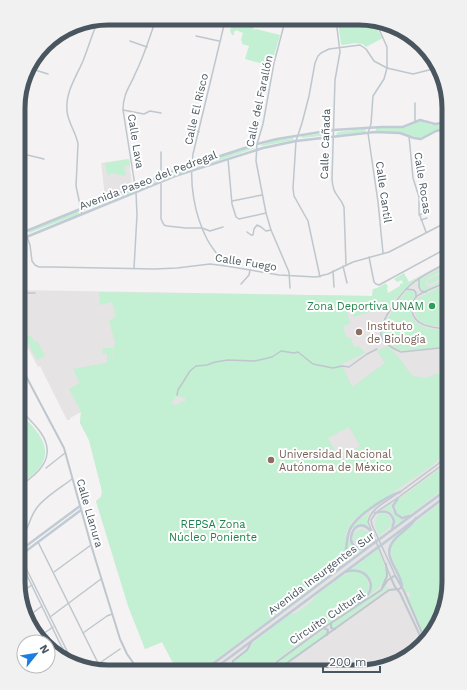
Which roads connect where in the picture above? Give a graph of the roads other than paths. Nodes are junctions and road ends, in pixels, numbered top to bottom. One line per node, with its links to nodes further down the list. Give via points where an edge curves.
1 (154, 25): 10 (street, Calle Lava)
2 (224, 25): 9 (street, Calle El Risco)
3 (284, 25): 33 (street, Calle del Farallón)
4 (337, 25): 11 (street, Calle Cañada)
5 (96, 26): 47 (street, via 66,103 67,115 78,144 76,186)
6 (379, 28): 12 (street, via 386,42)
7 (196, 36): 9 (street)
8 (130, 41): 10 (street)
9 (220, 42): 27 (street, Calle El Risco)
10 (146, 47): 19 (street, Calle Lava, via 124,95)
11 (340, 48): 12 (street, via 360,45 374,61); 25 (street, Calle Cañada, via 335,80); 29 (street, via 325,51 318,56)
12 (387, 68): 13 (street, via 413,74); 23 (street, via 384,79 373,96)
13 (432, 69)
14 (34, 70): 15 (street)
15 (48, 74)
16 (30, 80): 17 (street)
17 (27, 93)
18 (415, 104): 21 (street)
19 (123, 110): 20 (street, via 144,114 150,111); 43 (street, Calle Lava)
20 (161, 113)
21 (415, 122): 22 (main road, Avenida Paseo del Pedregal, via 422,120); 23 (main road, Avenida Paseo del Pedregal, via 403,127)
22 (442, 123)
23 (370, 128): 25 (main road, Avenida Paseo del Pedregal); 28 (street)
24 (192, 129): 27 (street)
25 (334, 130): 29 (main road, Avenida Paseo del Pedregal); 31 (street, Calle Cañada)
26 (442, 130): 30 (main road, Avenida Paseo del Pedregal, via 421,139)
27 (198, 132): 39 (street, Calle El Risco)
28 (368, 133): 30 (main road, Avenida Paseo del Pedregal, via 400,132); 31 (main road, Avenida Paseo del Pedregal); 63 (street, Calle Cantil)
29 (298, 135): 32 (street); 33 (main road, Avenida Paseo del Pedregal)
30 (409, 136): 51 (street, Calle Rocas, via 413,178 419,197)
31 (334, 137): 32 (main road, Avenida Paseo del Pedregal); 65 (street, Calle Cañada, via 332,184 334,193 344,207)
32 (296, 141): 34 (main road, Avenida Paseo del Pedregal); 72 (street, via 294,196 308,221)
33 (257, 144): 34 (street, Calle del Farallón); 39 (main road, Avenida Paseo del Pedregal)
34 (256, 149): 37 (main road, Avenida Paseo del Pedregal); 45 (street, Calle del Farallón)
35 (161, 152): 41 (street)
36 (25, 154): 38 (street)
37 (228, 158): 40 (main road, Avenida Paseo del Pedregal); 46 (street)
38 (44, 159)
39 (191, 165): 40 (street, Calle El Risco); 41 (main road, Avenida Paseo del Pedregal)
40 (191, 171): 42 (main road, Avenida Paseo del Pedregal); 55 (street, Calle El Risco, via 194,199)
41 (161, 176): 43 (main road, Avenida Paseo del Pedregal)
42 (161, 181): 44 (main road, Avenida Paseo del Pedregal); 55 (street, via 161,219 164,225)
43 (135, 186): 44 (street, Calle Lava); 47 (main road, Avenida Paseo del Pedregal)
44 (136, 192): 50 (main road, Avenida Paseo del Pedregal); 68 (street, Calle Lava)
45 (262, 195): 46 (street); 48 (street, Calle del Farallón)
46 (232, 201): 48 (street, via 237,218)
47 (80, 209): 50 (street); 58 (main road, Avenida Paseo del Pedregal)
48 (266, 213): 57 (street, Calle del Farallón)
49 (424, 213): 51 (street)
50 (82, 214): 61 (main road, Avenida Paseo del Pedregal)
51 (419, 215): 53 (street, Calle Rocas)
52 (428, 218): 53 (street)
53 (420, 220): 60 (street, Calle Rocas)
54 (442, 224): 60 (street, Calle Fuego)
55 (202, 228): 56 (street, via 210,231); 66 (street, Calle El Risco)
56 (222, 228)
57 (271, 230): 59 (street, via 266,231 257,225 253,235); 71 (street, Calle del Farallón)
58 (25, 231): 61 (street, Calle Fuego)
59 (247, 232)
60 (426, 232): 63 (street, Calle Fuego)
61 (27, 236): 68 (street, Calle Fuego, via 32,260 39,267)
62 (442, 251): 64 (street, via 379,285 374,282)
63 (383, 254): 64 (street, Calle Fuego)
64 (369, 257): 65 (street, Calle Fuego)
65 (344, 265): 70 (street, Calle Fuego); 74 (street, Calle Cañada)
66 (224, 266): 68 (street, Calle Fuego, via 210,264 173,268); 69 (street, Calle Fuego)
67 (442, 266): 73 (street)
68 (134, 268)
69 (250, 270): 71 (street, Calle Fuego); 75 (street)
70 (333, 272): 72 (street, Calle Fuego); 77 (street)
71 (290, 276): 72 (street, Calle Fuego); 78 (street, Calle del Farallón)
72 (320, 277)
73 (419, 279): 79 (street); 81 (street, via 418,287)
74 (347, 283)
75 (241, 284)
76 (442, 284): 81 (street)
77 (334, 287)
78 (290, 288)
79 (406, 289): 83 (street, via 414,290); 85 (street, via 382,327 383,340 394,349 404,352)
80 (25, 292): 82 (street)
81 (426, 292): 83 (street)
82 (35, 293)
83 (416, 298): 84 (street, via 412,310 417,320 426,326)
84 (442, 328)
85 (442, 348)
86 (377, 349): 88 (street, via 349,367 332,368 313,364 298,352 280,351 272,357 255,361 228,360 196,366 190,371)
87 (25, 374): 90 (street, Calle Llanura)
88 (177, 395)
89 (25, 416): 95 (street, via 42,434 47,451 40,470)
90 (66, 453): 93 (street); 94 (street, Calle Llanura)
91 (442, 460): 96 (street)
92 (442, 465): 98 (street)
93 (46, 468)
94 (72, 479): 100 (street, Calle Llanura); 110 (street, via 38,506)
95 (25, 483)
96 (400, 492): 111 (street, via 371,513 368,522); 119 (main road, via 354,522 349,532 345,558)
97 (442, 493): 103 (main road, Avenida Insurgentes Sur)
98 (398, 498): 103 (main road, via 393,507 399,516 406,517); 104 (street)
99 (442, 499): 106 (main road, Avenida Insurgentes Sur)
100 (80, 506): 101 (street, Calle Llanura); 102 (main road)
101 (81, 510): 105 (main road); 113 (street, Calle Llanura)
102 (72, 512): 105 (main road); 107 (main road)
103 (417, 512): 109 (main road, Avenida Insurgentes Sur)
104 (375, 513): 109 (main road, via 384,511 392,516 394,524); 122 (street, via 371,520 372,525)
105 (74, 515): 108 (main road)
106 (416, 518): 120 (main road, Avenida Insurgentes Sur, bridge); 127 (main road, via 389,548)
107 (51, 527): 108 (main road); 114 (main road)
108 (54, 531): 112 (main road)
109 (389, 532): 115 (main road, Avenida Insurgentes Sur, bridge)
110 (25, 533)
111 (372, 533): 115 (main road, via 367,527 362,526 355,528 351,534 354,546); 117 (street)
112 (38, 542): 116 (main road); 121 (street)
113 (91, 545): 121 (street); 124 (street, Calle Llanura)
114 (25, 547)
115 (368, 548): 119 (main road, Avenida Insurgentes Sur)
116 (25, 550)
117 (386, 564): 123 (street); 129 (street, via 387,576)
118 (25, 567): 125 (street)
119 (336, 572): 155 (main road, Avenida Insurgentes Sur)
120 (345, 572): 134 (main road, via 360,571 370,582 368,594); 147 (main road, Avenida Insurgentes Sur)
121 (53, 573): 132 (street)
122 (396, 577): 123 (street); 127 (street)
123 (391, 578): 126 (street, Circuito Cultural, via 388,580); 131 (street)
124 (101, 579): 132 (street); 136 (street, Calle Llanura)
125 (33, 584): 128 (street); 133 (street); 137 (street)
126 (388, 586): 129 (street, Circuito Cultural); 130 (street)
127 (402, 587): 131 (street); 144 (street)
128 (25, 589)
129 (381, 590): 134 (street, Circuito Cultural)
130 (389, 590): 131 (street); 141 (street, Circuito Cultural)
131 (397, 590): 146 (street)
132 (68, 604): 137 (street); 143 (street)
133 (42, 606): 135 (street); 137 (street)
134 (355, 607): 138 (street, Circuito Cultural)
135 (31, 614)
136 (112, 614): 143 (street); 154 (street, Calle Llanura, via 121,644)
137 (49, 618): 139 (street); 151 (street)
138 (332, 622): 140 (street, Circuito Cultural); 141 (street, via 330,626)
139 (53, 627): 142 (street); 148 (street)
140 (323, 628): 145 (street, via 328,630); 152 (street, Circuito Cultural)
141 (336, 628): 145 (street, Circuito Cultural)
142 (43, 634)
143 (83, 634): 153 (street)
144 (423, 635)
145 (327, 636): 158 (street, Circuito Cultural)
146 (421, 637)
147 (253, 639): 156 (main road, Avenida Insurgentes Sur); 157 (street, via 249,647 234,659)
148 (63, 648): 150 (street)
149 (120, 649): 153 (street)
150 (65, 653)
151 (69, 655)
152 (276, 663)
153 (98, 664)
154 (135, 665)
155 (211, 665)
156 (219, 665)
157 (232, 665)
158 (285, 665)

